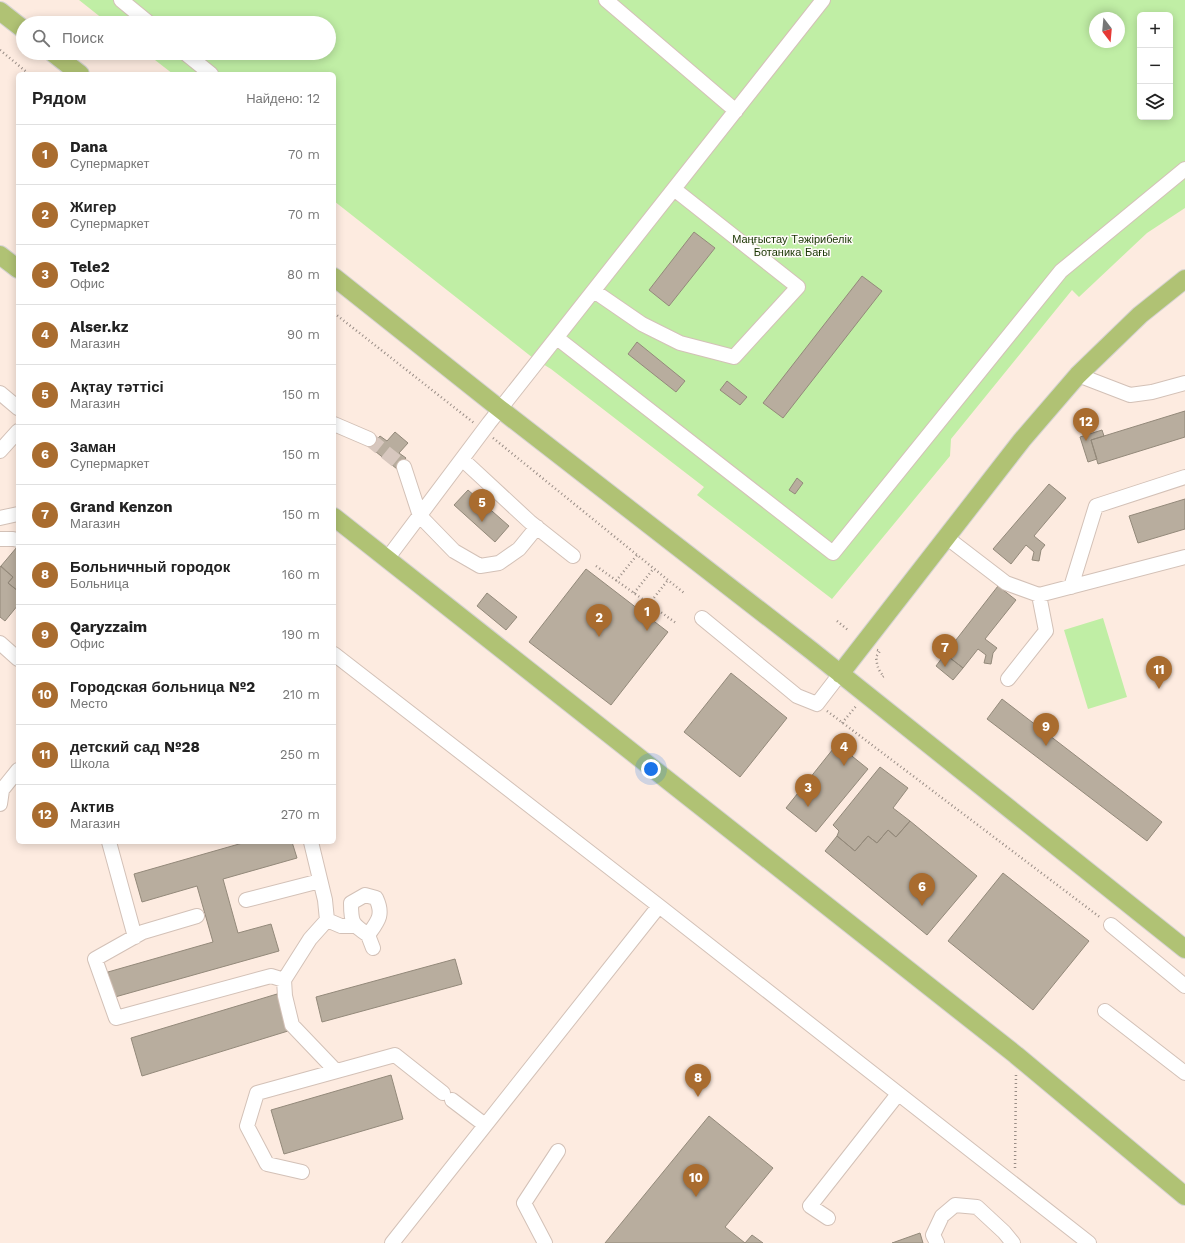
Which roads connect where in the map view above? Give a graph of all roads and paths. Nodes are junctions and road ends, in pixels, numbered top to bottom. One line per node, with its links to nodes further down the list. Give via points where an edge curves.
1 (121, 0): 5 (street)
2 (606, 0): 13 (street)
3 (823, 0): 13 (street)
4 (0, 10): 6 (main road)
5 (140, 16)
6 (16, 23)
7 (0, 50): 10 (path)
8 (62, 60): 11 (main road)
9 (194, 60): 12 (street)
10 (27, 72)
11 (77, 72)
12 (209, 72)
13 (736, 111): 15 (street)
14 (1185, 169): 22 (street, via 1061,271 833,553)
15 (674, 189): 20 (street); 20 (street, via 798,287 734,357 680,343 642,324)
16 (0, 255): 17 (main road)
17 (16, 267)
18 (336, 279): 27 (main road)
19 (1185, 279): 23 (main road, via 1140,315)
20 (594, 291): 22 (street)
21 (336, 315): 29 (path)
22 (557, 338): 27 (street)
23 (1078, 375): 24 (street, via 1130,395); 41 (main road, via 1022,440)
24 (1185, 383)
25 (0, 393): 26 (street)
26 (16, 406)
27 (500, 409): 29 (street); 65 (main road)
28 (336, 425): 31 (street)
29 (483, 431): 33 (street); 44 (path)
30 (16, 433): 32 (street)
31 (369, 439)
32 (0, 451)
33 (462, 459): 37 (street); 40 (street)
34 (404, 467): 37 (street)
35 (1185, 477): 52 (street, via 1096,506)
36 (16, 514): 38 (street)
37 (420, 516): 40 (street, via 454,551 480,566 499,563 518,549); 47 (street)
38 (0, 518)
39 (336, 519): 47 (main road)
40 (537, 527): 45 (street)
41 (946, 537): 55 (street, via 1006,583); 65 (main road)
42 (0, 539): 43 (street)
43 (16, 540)
44 (637, 555): 49 (path); 51 (path)
45 (573, 556)
46 (1185, 557): 52 (street)
47 (387, 560): 88 (main road)
48 (596, 566): 51 (path)
49 (654, 568): 50 (path); 54 (path)
50 (668, 580): 53 (path); 56 (path)
51 (616, 581): 54 (path)
52 (1071, 587): 55 (street)
53 (684, 593)
54 (634, 594): 56 (path)
55 (1039, 596): 67 (street, via 1046,631)
56 (649, 604): 59 (path)
57 (702, 618): 69 (street, via 797,696)
58 (837, 621): 60 (path)
59 (676, 623)
60 (848, 630)
61 (0, 643): 64 (street)
62 (875, 648): 66 (path, via 880,651 876,657 880,673 884,676)
63 (336, 656): 78 (street)
64 (16, 657)
65 (840, 674): 69 (street); 84 (main road)
66 (881, 678)
67 (1008, 679)
68 (860, 702): 70 (path)
69 (817, 704): 70 (path)
70 (842, 723): 81 (path)
71 (16, 772): 72 (street)
72 (1, 791): 73 (street)
73 (0, 804)
74 (110, 844): 83 (street)
75 (311, 844): 76 (street)
76 (320, 881): 77 (street); 80 (street)
77 (246, 900)
78 (659, 906): 91 (street); 92 (street)
79 (197, 916): 83 (street, via 143,932)
80 (328, 920): 82 (street, via 341,926); 85 (street, via 310,939)
81 (1111, 925): 86 (street)
82 (355, 926): 82 (street, via 351,915 351,903 365,895 376,898 380,916 371,941)
83 (135, 937): 85 (street, via 95,959 116,1018 272,976)
84 (1185, 949)
85 (284, 980): 89 (street, via 292,1025)
86 (1185, 986)
87 (1105, 1011): 90 (street)
88 (1016, 1055): 95 (path); 96 (main road)
89 (336, 1071): 92 (street, via 395,1055); 94 (street, via 257,1093 247,1126 267,1164)
90 (1185, 1073)
91 (898, 1094): 95 (street); 97 (street, via 810,1206)
92 (485, 1125): 98 (street)
93 (558, 1151): 99 (street, via 524,1203)
94 (302, 1172)
95 (1015, 1185): 102 (street)
96 (1185, 1196)
97 (828, 1218)
98 (392, 1243)
99 (545, 1243)
100 (937, 1243): 101 (street, via 933,1234 942,1216 955,1205 977,1207)
101 (1013, 1243)
102 (1089, 1243)

